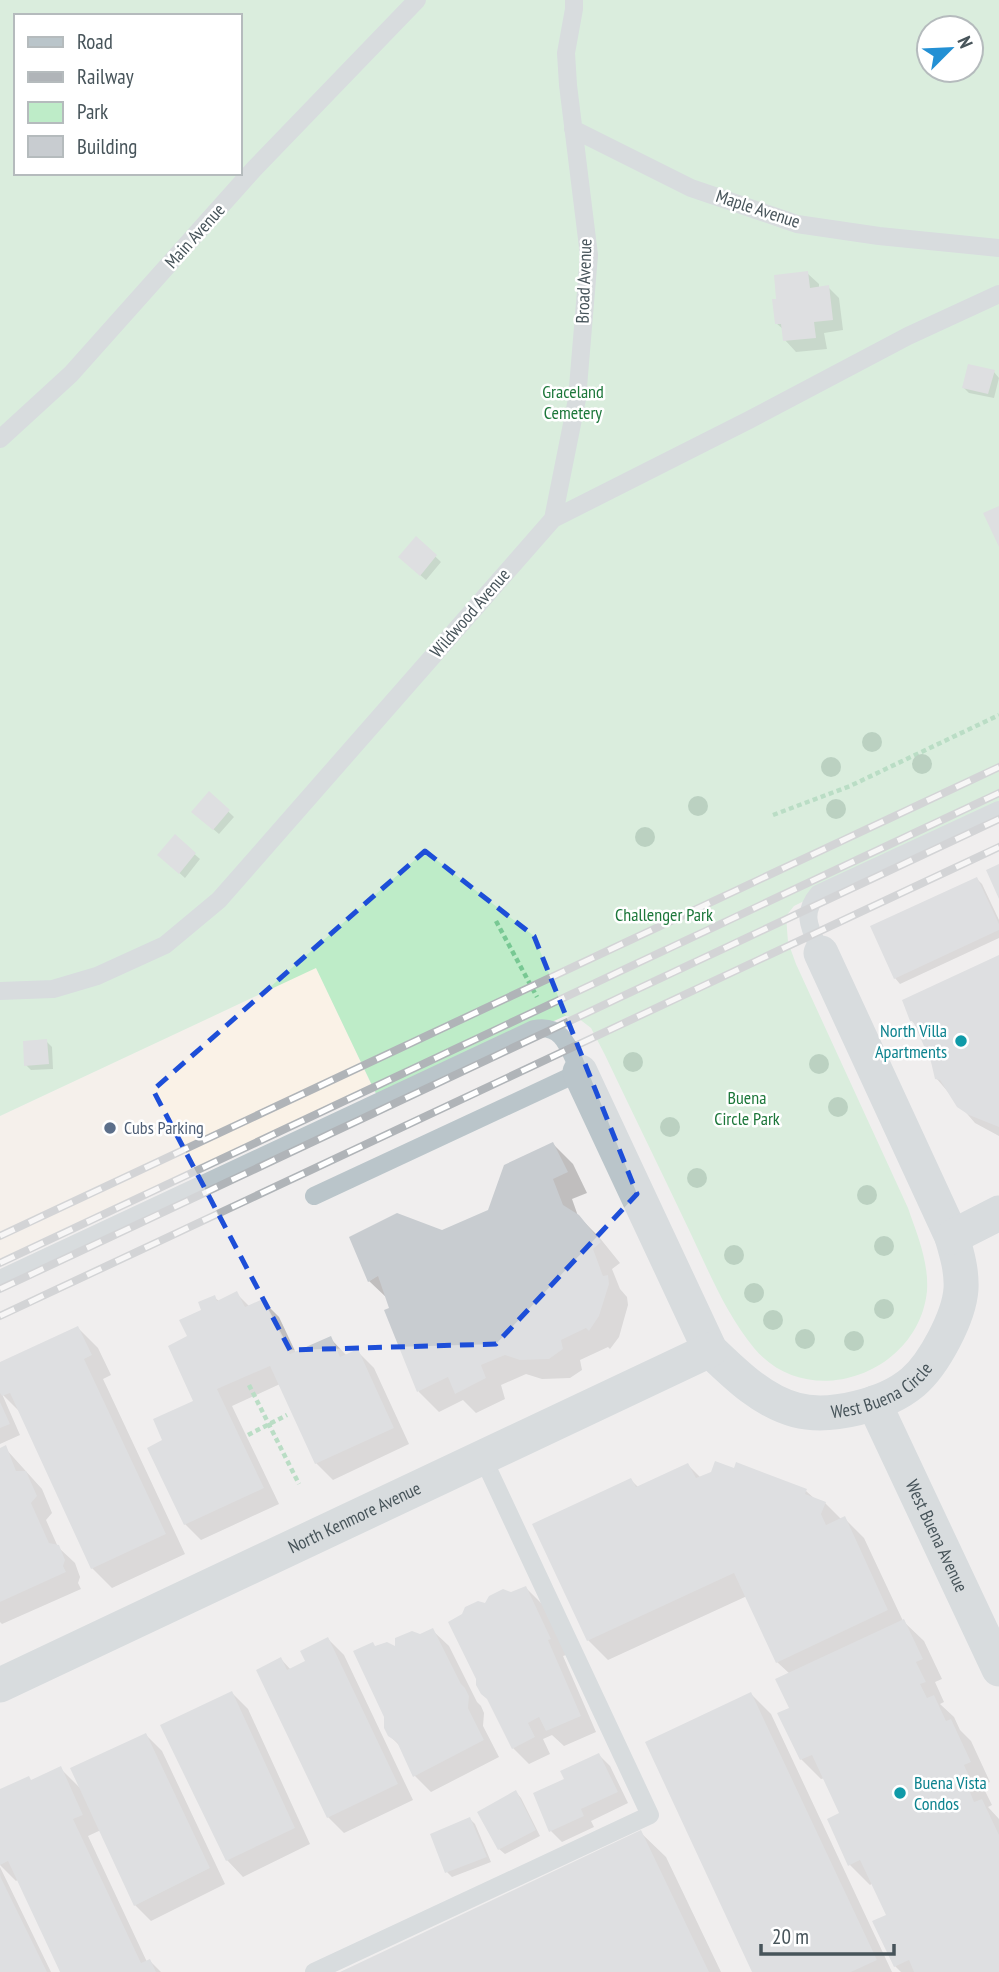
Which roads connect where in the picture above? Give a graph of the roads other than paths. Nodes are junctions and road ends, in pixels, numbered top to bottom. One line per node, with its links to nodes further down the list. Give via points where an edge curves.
1 (417, 0): 6 (lane, Main Avenue, via 254,169 71,374)
2 (573, 0): 3 (lane, Broad Avenue, via 566,52)
3 (573, 128): 4 (lane, Maple Avenue, via 691,188 797,224); 7 (lane, Broad Avenue, via 589,255 577,399)
4 (999, 248)
5 (999, 294): 7 (lane, Wildwood Avenue)
6 (0, 439)
7 (553, 519): 10 (lane, Wildwood Avenue, via 219,900 165,945 97,975 53,989)
8 (999, 810): 9 (lane, via 818,894 808,905 808,917)
9 (821, 953): 14 (street, West Buena Circle)
10 (0, 991)
11 (580, 1072): 12 (lane); 15 (lane, via 557,1031 534,1029); 16 (street, West Buena Circle)
12 (314, 1196)
13 (999, 1213): 14 (street)
14 (952, 1237): 17 (street, West Buena Circle, via 960,1261 961,1288 958,1308 941,1345 913,1382)
15 (0, 1279)
16 (710, 1350): 17 (street, West Buena Circle, via 765,1397 797,1410 825,1413); 18 (street, North Kenmore Avenue)
17 (874, 1403): 19 (street, West Buena Avenue)
18 (483, 1458): 20 (street, North Kenmore Avenue); 21 (lane, via 650,1815)
19 (999, 1669)
20 (0, 1685)
21 (314, 1972)

